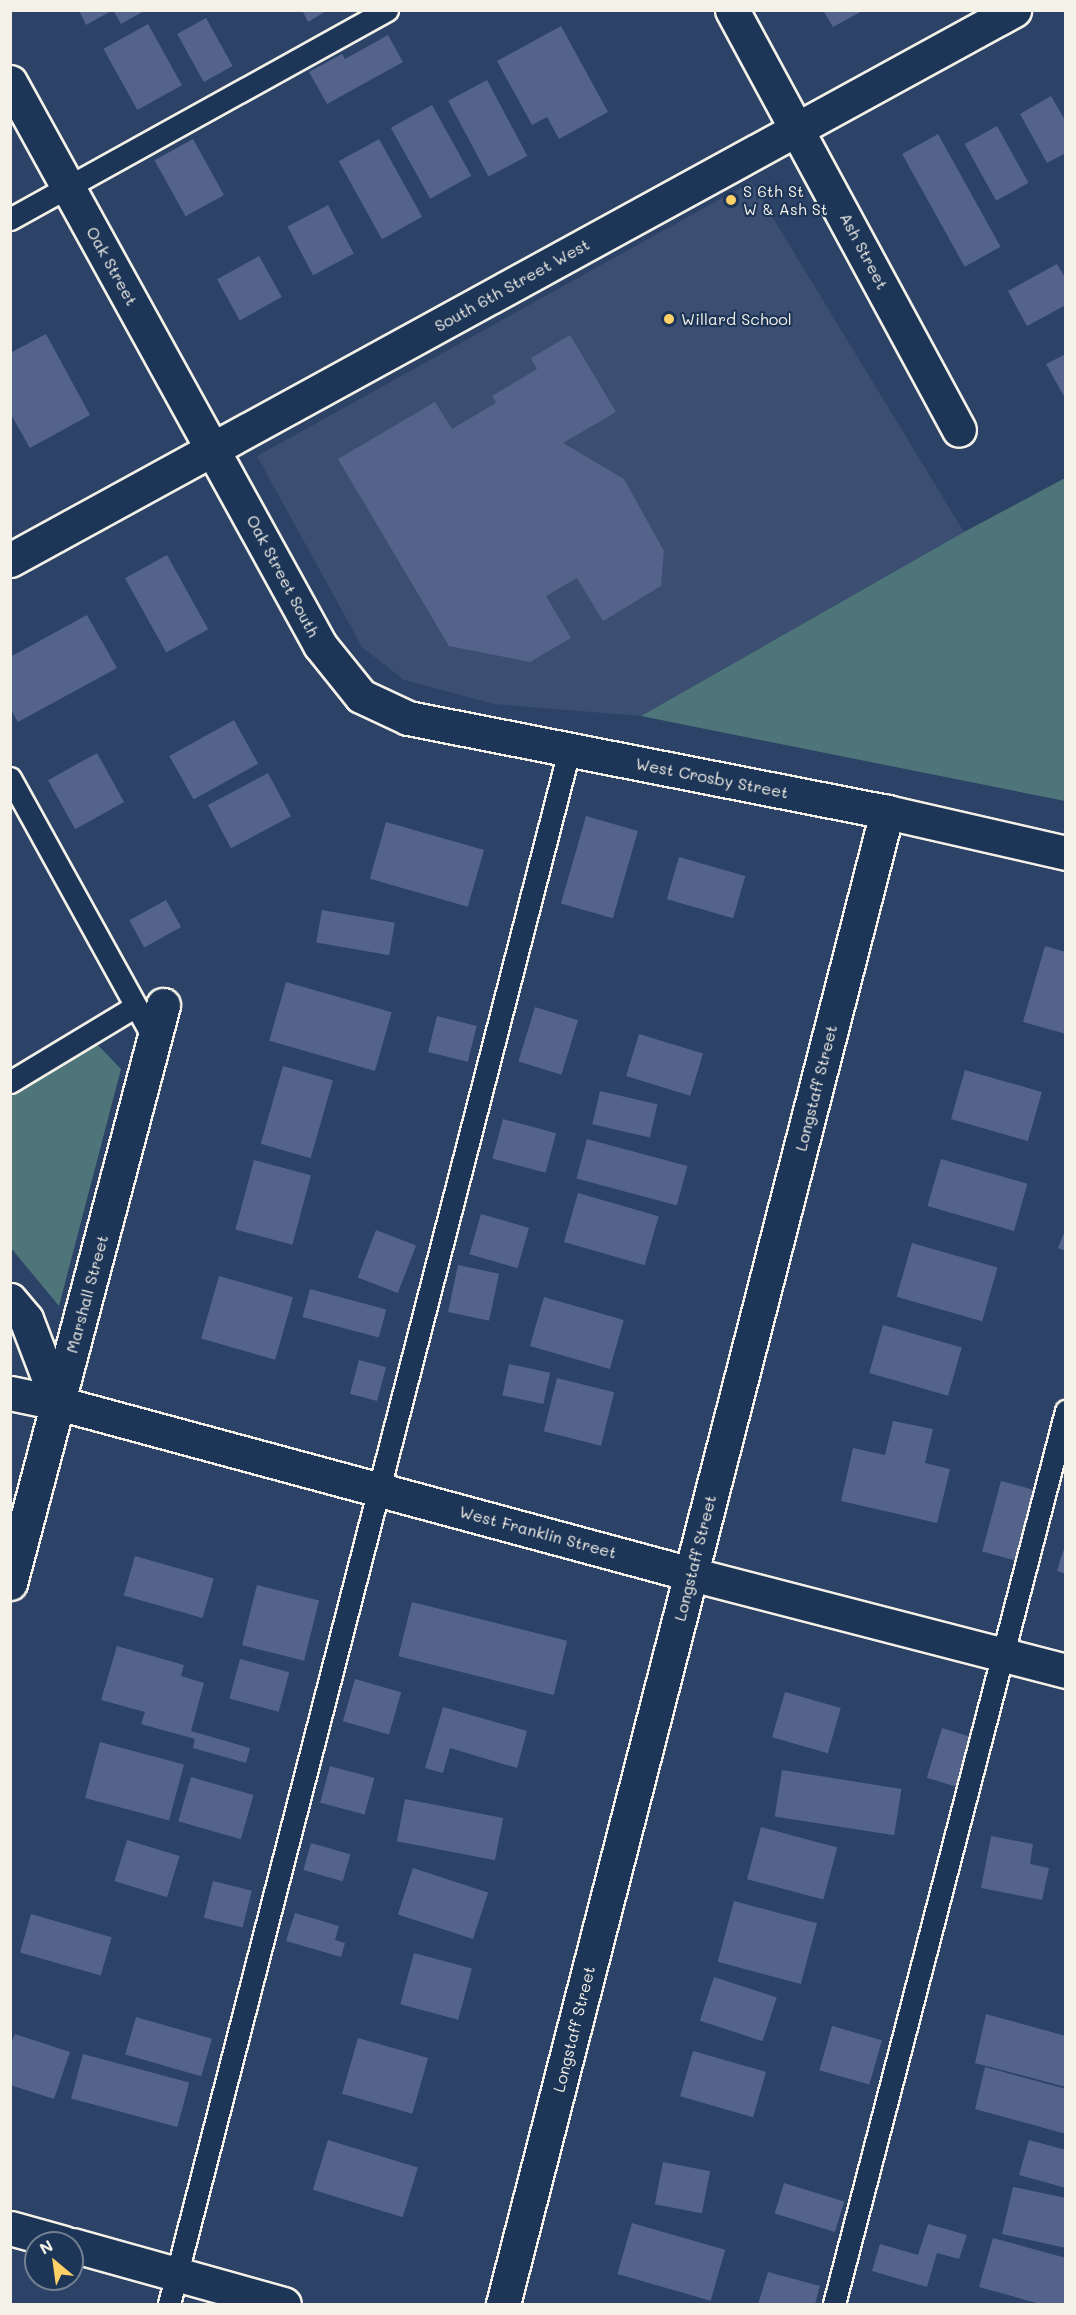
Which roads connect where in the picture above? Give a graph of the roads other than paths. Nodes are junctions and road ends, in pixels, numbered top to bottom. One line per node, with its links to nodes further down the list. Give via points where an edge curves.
1 (387, 10): 6 (lane)
2 (732, 10): 5 (street, Ash Street)
3 (1014, 10): 5 (street, South 6th Street West)
4 (10, 82): 6 (street, Oak Street)
5 (797, 127): 8 (street, Ash Street); 9 (street, South 6th Street West)
6 (68, 188): 7 (lane); 9 (street, Oak Street)
7 (10, 219)
8 (959, 429)
9 (214, 450): 10 (street, South 6th Street West); 11 (street, Oak Street South, via 320,645)
10 (10, 560)
11 (361, 696): 12 (street, West Crosby Street, via 408,718)
12 (569, 751): 14 (street, West Crosby Street); 22 (lane)
13 (10, 778): 16 (lane)
14 (888, 812): 15 (street, West Crosby Street); 23 (street, Longstaff Street)
15 (1065, 853)
16 (149, 1005): 17 (lane); 20 (street, Marshall Street, via 154,1039)
17 (10, 1082)
18 (10, 1300): 20 (street, via 26,1319)
19 (10, 1393): 20 (street, West Franklin Street)
20 (58, 1403): 22 (street, West Franklin Street); 24 (street, Marshall Street)
21 (1065, 1411): 25 (lane)
22 (381, 1490): 23 (street, West Franklin Street); 28 (lane)
23 (691, 1574): 25 (street, West Franklin Street); 30 (street, Longstaff Street)
24 (10, 1583)
25 (1003, 1655): 26 (street, West Franklin Street); 31 (lane)
26 (1065, 1671)
27 (84, 2250): 28 (street)
28 (173, 2289): 29 (street)
29 (284, 2304)
30 (503, 2304)
31 (834, 2304)

